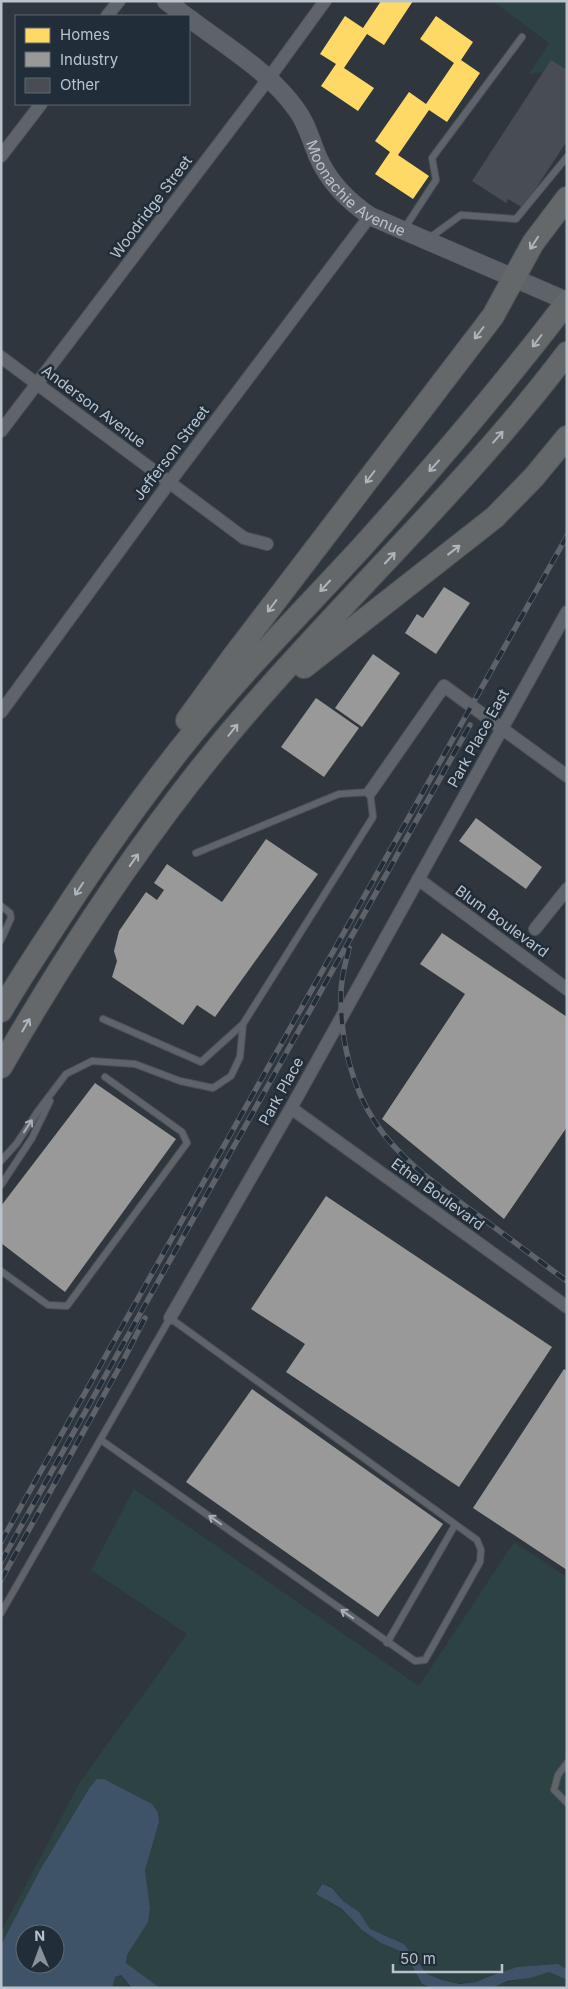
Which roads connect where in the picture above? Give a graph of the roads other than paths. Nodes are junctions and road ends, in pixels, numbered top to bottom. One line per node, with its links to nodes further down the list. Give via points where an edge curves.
1 (119, 1): 4 (street)
2 (166, 1): 5 (main road, Moonachie Avenue)
3 (325, 1): 8 (street, Woodridge Street)
4 (108, 15)
5 (184, 15)
6 (190, 19): 8 (main road, Moonachie Avenue)
7 (522, 37): 14 (lane, via 432,158 436,180)
8 (269, 78): 13 (main road, Moonachie Avenue, via 296,108 329,176 343,194); 20 (street, Woodridge Street)
9 (40, 105): 10 (street)
10 (1, 156)
11 (567, 157): 15 (lane, via 516,219 461,215)
12 (567, 198): 16 (highway, one-way to 16, via 533,243)
13 (370, 216): 14 (main road, Moonachie Avenue); 23 (street, Jefferson Street)
14 (404, 230): 15 (main road, Moonachie Avenue)
15 (427, 240): 16 (main road, Moonachie Avenue)
16 (514, 277): 17 (main road, Moonachie Avenue); 32 (highway, one-way to 32, via 493,316 178,732)
17 (567, 301): 32 (highway, one-way to 32, via 513,372 438,461 194,732)
18 (567, 353): 26 (highway, one-way to 18, via 439,504 540,389)
19 (1, 357): 20 (street, Anderson Avenue)
20 (37, 383): 21 (street, Woodridge Street); 23 (street, Anderson Avenue)
21 (1, 431)
22 (567, 437): 26 (highway, one-way to 22, via 462,544 513,500)
23 (169, 483): 24 (street, Anderson Avenue, via 244,538); 27 (street, Jefferson Street)
24 (267, 544)
25 (567, 612): 28 (street, Park Place East)
26 (250, 709): 42 (highway, one-way to 26, via 38,1003 148,840)
27 (1, 712)
28 (502, 728): 29 (street); 30 (street, via 444,686); 33 (street, Park Place East)
29 (567, 776)
30 (370, 792): 31 (lane, via 339,794); 41 (lane, via 373,817)
31 (196, 853)
32 (95, 864): 39 (highway, one-way to 39)
33 (418, 880): 38 (street, Blum Boulevard); 45 (street, Park Place)
34 (567, 889): 36 (street)
35 (1, 906): 37 (lane, via 11,918)
36 (535, 929)
37 (1, 940)
38 (567, 990)
39 (1, 1011)
40 (103, 1019): 41 (lane, via 201,1062)
41 (243, 1024): 44 (lane, via 240,1057 232,1076 214,1088 180,1081 135,1064 92,1062 66,1074)
42 (1, 1067)
43 (105, 1077): 48 (lane, via 182,1132 187,1143 67,1306 48,1305)
44 (55, 1090): 46 (lane, one-way to 44); 47 (lane, via 32,1138)
45 (290, 1108): 49 (street, Ethel Boulevard); 50 (street, Park Place)
46 (1, 1161)
47 (1, 1185)
48 (1, 1271)
49 (567, 1306)
50 (170, 1318): 51 (lane); 52 (lane)
51 (101, 1440): 53 (lane); 54 (lane, one-way to 51)
52 (455, 1525): 54 (lane); 54 (lane, via 477,1540 481,1550 480,1562 425,1660 416,1661)
53 (1, 1613)
54 (387, 1642)
55 (567, 1763): 56 (lane, via 558,1775 554,1790)
56 (567, 1803)

